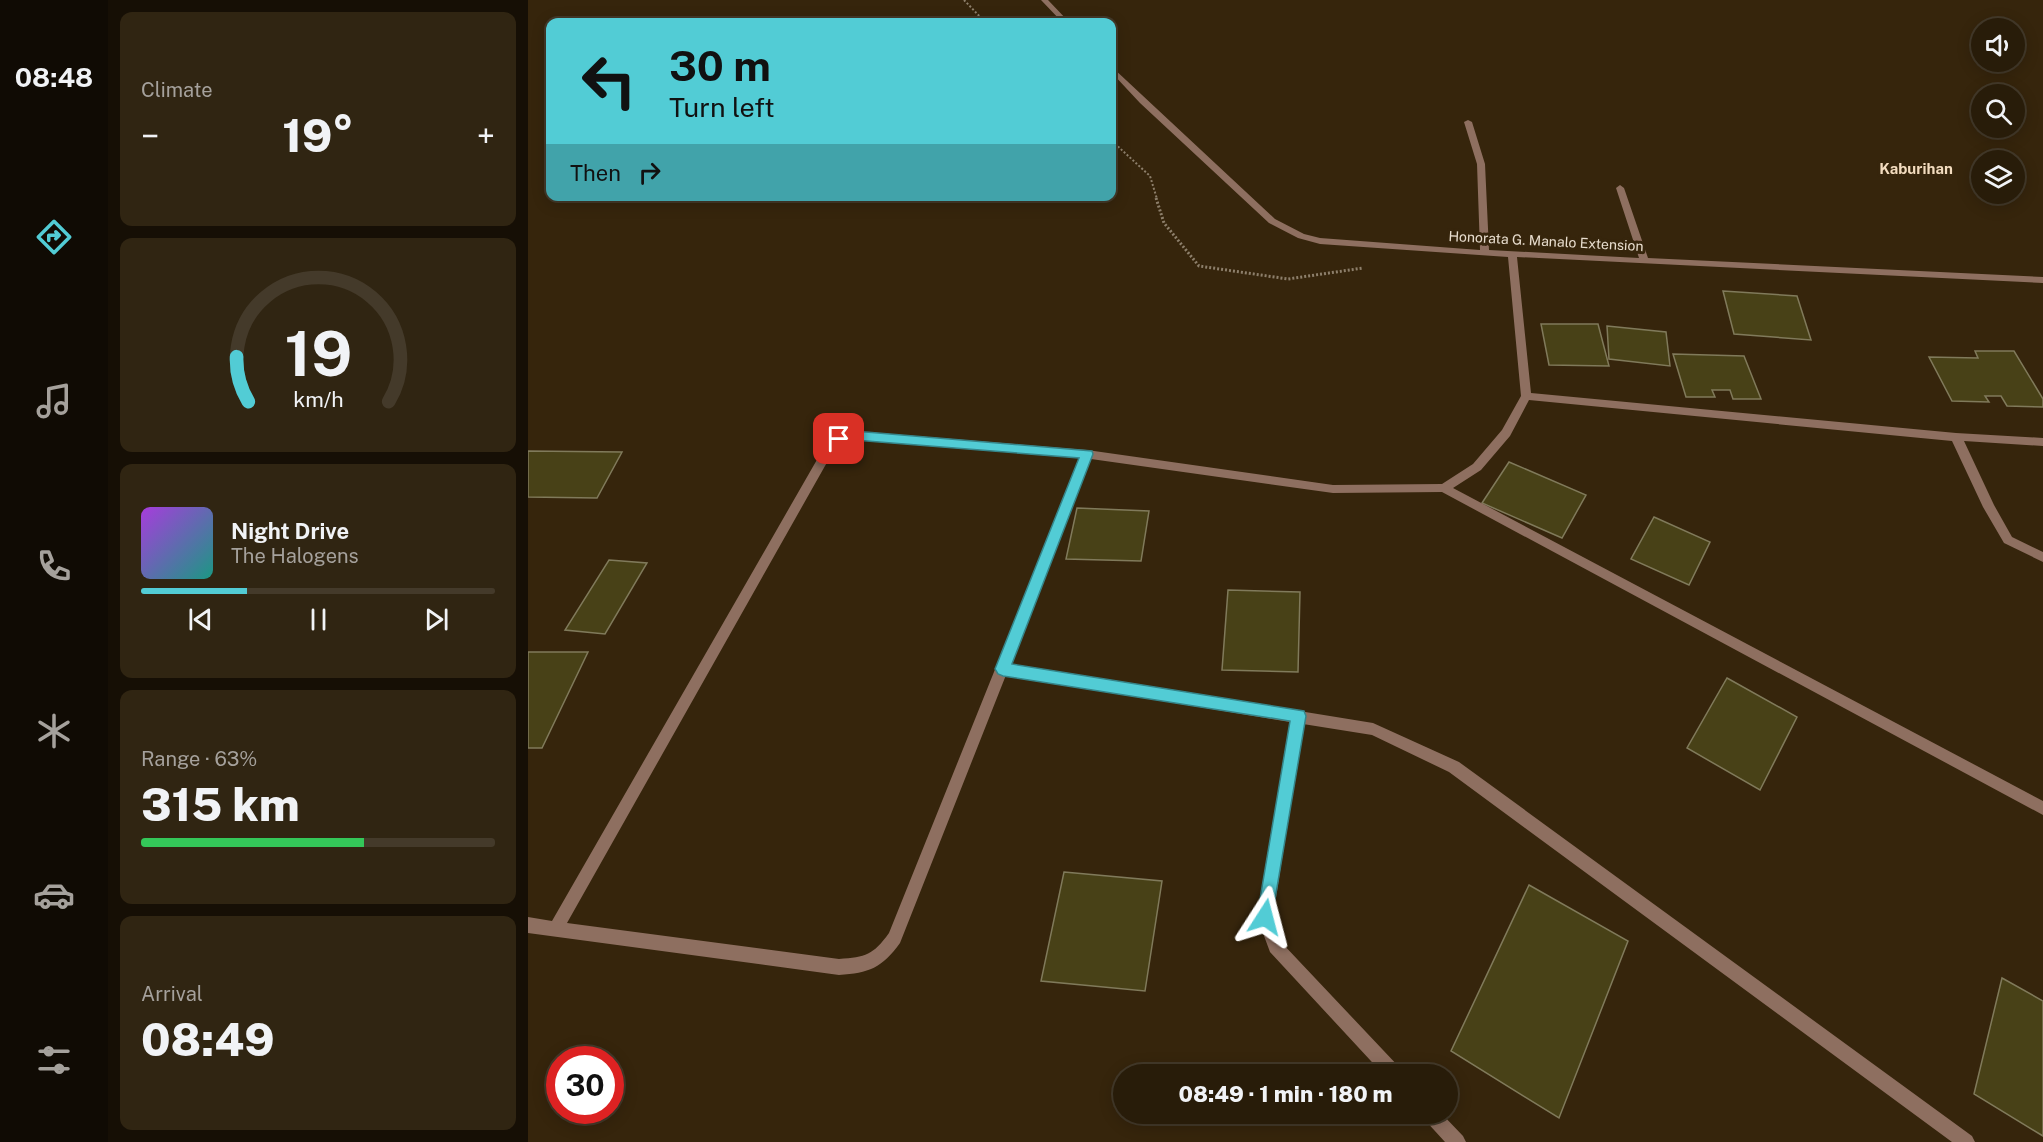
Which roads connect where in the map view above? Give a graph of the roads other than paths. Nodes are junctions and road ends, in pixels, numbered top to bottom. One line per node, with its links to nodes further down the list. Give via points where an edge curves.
1 (1044, 0): 2 (street)
2 (1062, 18)
3 (1116, 73): 6 (street, Honorata G. Manalo Extension, via 1285,230 1320,241)
4 (1468, 122): 6 (street, via 1481,164)
5 (1620, 188): 8 (street)
6 (1485, 253): 7 (street, Honorata G. Manalo Extension)
7 (1512, 254): 8 (street, Honorata G. Manalo Extension); 10 (street)
8 (1644, 259): 9 (street, Honorata G. Manalo Extension)
9 (2043, 280)
10 (1526, 396): 11 (street); 14 (street, via 1506,433 1477,468)
11 (1956, 437): 12 (street); 15 (street, via 2008,540)
12 (2043, 442)
13 (1087, 454): 14 (street, via 1333,489); 16 (street); 20 (street, via 854,435 839,439 830,447)
14 (1444, 488): 18 (street)
15 (2043, 557)
16 (1003, 669): 17 (street); 20 (street, via 895,938 883,955 866,965 839,967)
17 (1298, 716): 21 (street, via 1265,917 1275,947); 24 (street, via 1374,729 1454,767)
18 (2043, 808)
19 (528, 925): 20 (street)
20 (556, 928)
21 (1385, 1064)
22 (1440, 1124): 23 (street)
23 (1457, 1142)
24 (1966, 1142)

